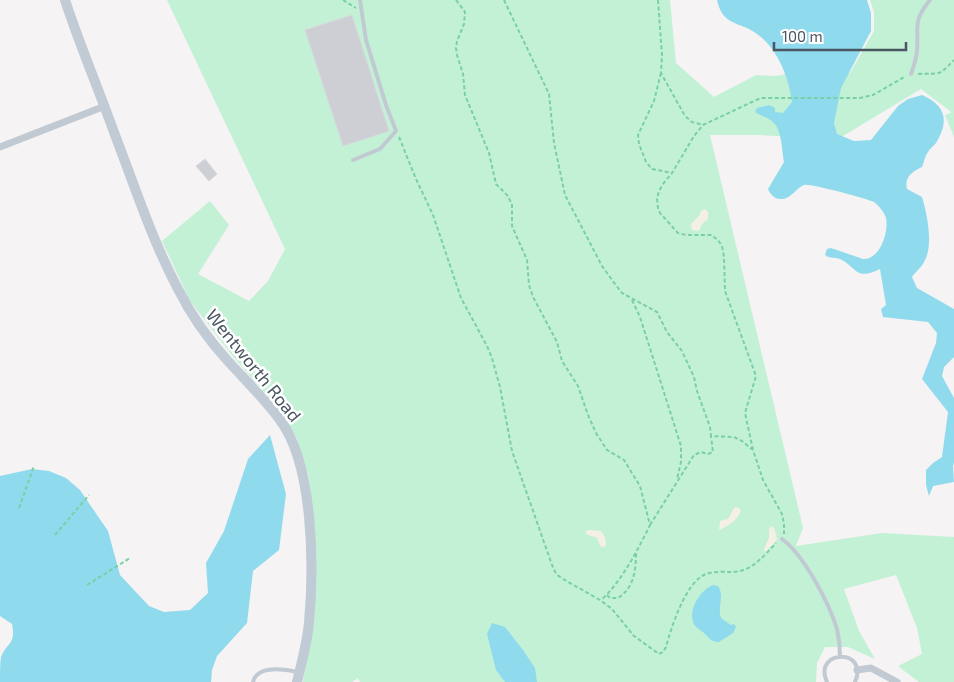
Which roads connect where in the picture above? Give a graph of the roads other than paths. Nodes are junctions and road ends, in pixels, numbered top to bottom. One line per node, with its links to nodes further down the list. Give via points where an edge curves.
1 (65, 0): 5 (main road, Wentworth Road)
2 (360, 0): 7 (lane, via 366,40 396,131 380,149)
3 (930, 0): 4 (lane, via 916,26 917,49)
4 (911, 74)
5 (105, 106): 6 (street); 11 (main road, Wentworth Road, via 145,215 178,291 213,343 282,422 292,440 303,479 311,583 309,624)
6 (0, 147)
7 (353, 160)
8 (782, 539): 9 (lane, via 800,556 832,614)
9 (840, 656): 10 (lane, via 853,661); 13 (lane, via 828,661 824,676)
10 (858, 670): 14 (lane); 15 (street, via 871,668)
11 (298, 677): 12 (lane, via 283,669 271,670 259,673)
12 (253, 682)
13 (827, 682)
14 (856, 682)
15 (897, 682)

